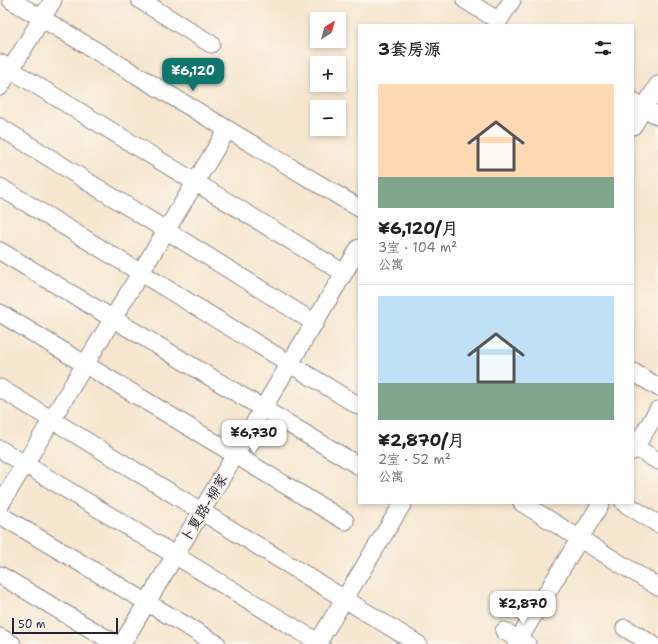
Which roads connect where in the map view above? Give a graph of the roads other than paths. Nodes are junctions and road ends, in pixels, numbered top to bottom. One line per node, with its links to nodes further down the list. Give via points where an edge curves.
1 (11, 0): 6 (street)
2 (53, 0): 6 (street)
3 (140, 0): 8 (street)
4 (464, 0): 7 (street)
5 (512, 0): 7 (street)
6 (42, 18): 9 (street); 15 (street)
7 (498, 23)
8 (210, 44)
9 (5, 67): 11 (street); 16 (street)
10 (658, 85): 12 (street)
11 (0, 87)
12 (645, 108): 13 (street)
13 (634, 124)
14 (0, 126): 19 (street)
15 (227, 130): 16 (street); 18 (street)
16 (196, 182): 19 (street); 23 (street)
17 (0, 187): 22 (street)
18 (358, 207)
19 (166, 230): 22 (street); 26 (street)
20 (358, 250): 23 (street, 卜夏路-柳家)
21 (0, 251): 25 (street)
22 (140, 273): 25 (street); 28 (street)
23 (344, 273): 26 (street, 卜夏路-柳家)
24 (0, 313): 27 (street)
25 (113, 319): 27 (street); 33 (street)
26 (315, 323): 28 (street, 卜夏路-柳家)
27 (85, 364): 35 (street); 38 (street)
28 (290, 364): 32 (street); 33 (street, 卜夏路-柳家)
29 (634, 373): 30 (street)
30 (658, 387)
31 (0, 388): 35 (street)
32 (358, 405)
33 (264, 409): 38 (street, 卜夏路-柳家); 41 (street)
34 (658, 410): 37 (street)
35 (52, 420): 40 (street); 47 (street)
36 (0, 449): 40 (street)
37 (634, 449): 39 (street)
38 (236, 456): 47 (street, 卜夏路-柳家); 49 (street)
39 (658, 461)
40 (25, 464): 46 (street); 52 (street)
41 (358, 465)
42 (402, 504): 55 (street)
43 (524, 504): 51 (street)
44 (600, 504): 51 (street)
45 (626, 504): 50 (street)
46 (0, 506)
47 (202, 512): 52 (street, 卜夏路-柳家); 55 (street)
48 (0, 515): 56 (street)
49 (345, 521)
50 (658, 524)
51 (580, 539): 54 (street); 59 (street)
52 (175, 555): 56 (street, 卜夏路-柳家); 60 (street)
53 (0, 575): 62 (street)
54 (658, 587)
55 (345, 599): 60 (street); 65 (street)
56 (147, 602): 63 (street, 卜夏路-柳家); 64 (street)
57 (625, 628): 66 (street)
58 (0, 637): 61 (street)
59 (516, 639)
60 (319, 643)
61 (12, 644)
62 (116, 644)
63 (122, 644)
64 (217, 644)
65 (418, 644)
66 (652, 644)

